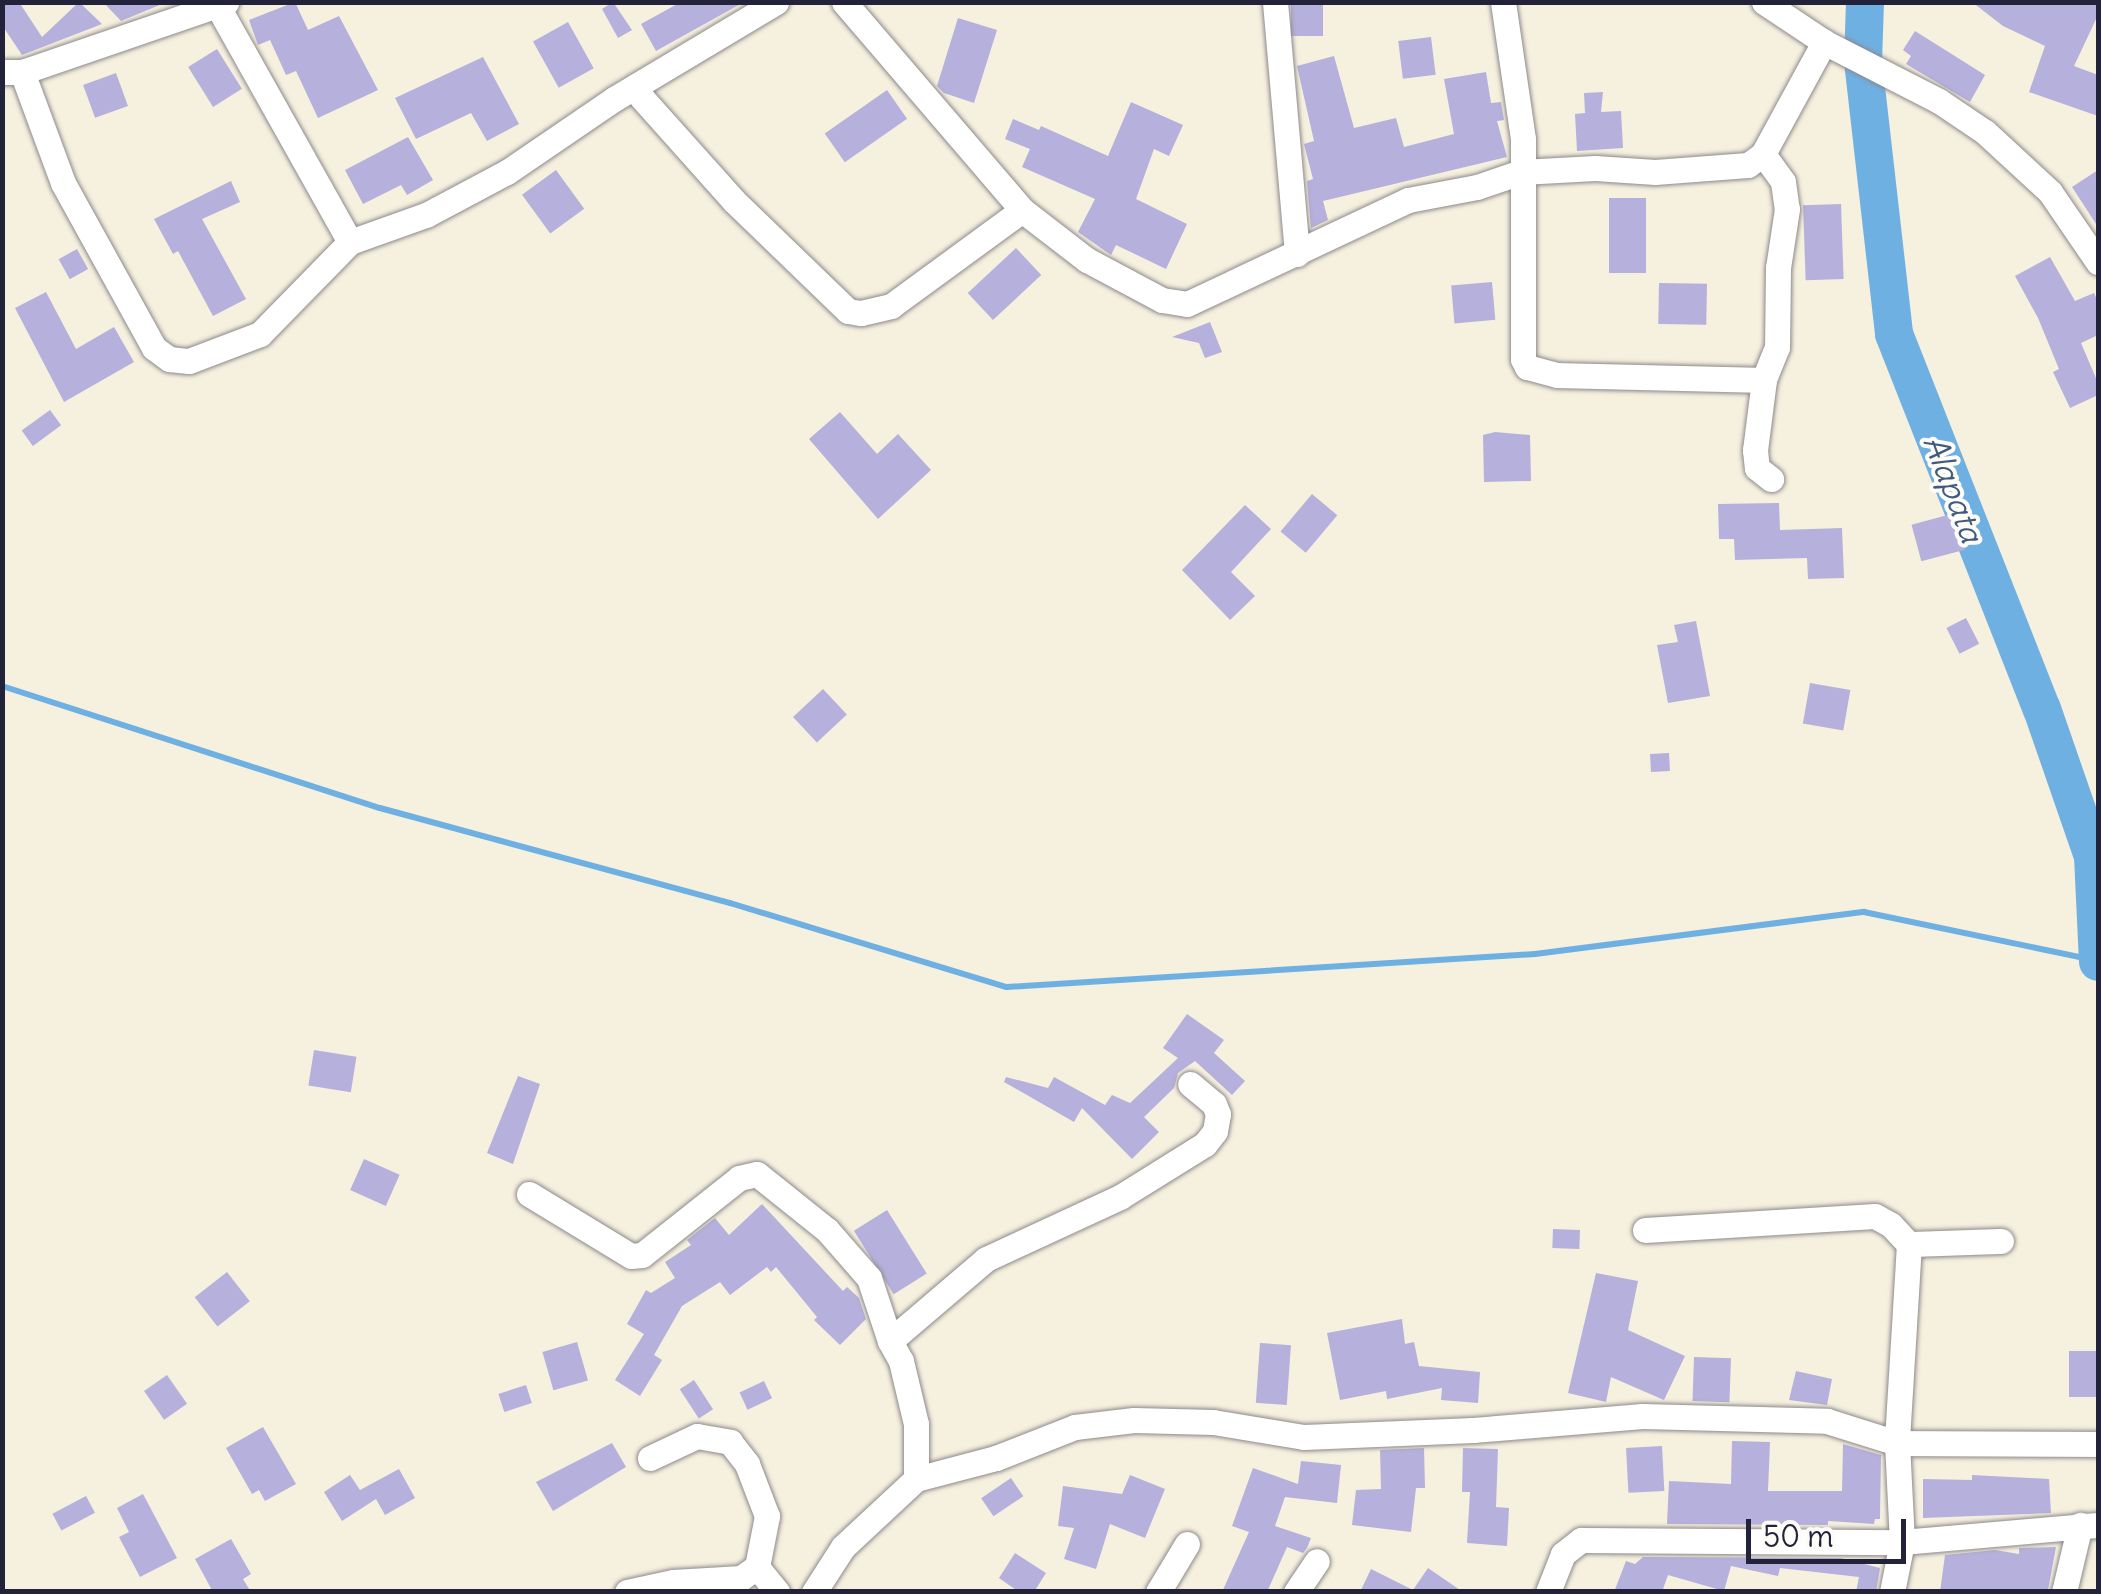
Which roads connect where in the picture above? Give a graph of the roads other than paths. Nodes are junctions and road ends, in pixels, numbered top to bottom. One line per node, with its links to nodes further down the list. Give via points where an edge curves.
1 (776, 2): 10 (street)
2 (844, 2): 13 (street)
3 (1274, 2): 16 (street)
4 (1504, 2): 12 (street, via 1523,139)
5 (1764, 2): 8 (street)
6 (222, 4): 7 (street); 15 (street)
7 (186, 10): 9 (street)
8 (1824, 42): 11 (street); 14 (street, via 1985,132)
9 (12, 72): 15 (street, via 63,184 154,348 169,359 189,361 260,334)
10 (636, 86): 13 (street, via 734,201 848,311 891,306); 15 (street, via 508,172 426,215)
11 (1764, 154): 12 (street, via 1725,168); 18 (street, via 1783,182 1787,209 1777,347)
12 (1521, 172): 16 (street, via 1408,200); 18 (street, via 1522,359 1534,373)
13 (1022, 210): 16 (street, via 1087,260 1162,300 1186,304)
14 (2090, 230): 17 (street)
15 (350, 242)
16 (1297, 254)
17 (2098, 262)
18 (1764, 380): 19 (street, via 1755,450 1757,468)
19 (1771, 479)
20 (1190, 1084): 25 (street, via 1218,1114 1205,1144 1120,1196 986,1259)
21 (529, 1194): 25 (street, via 631,1256 739,1178 758,1174 827,1230 869,1278)
22 (1645, 1230): 24 (street, via 1875,1216)
23 (2001, 1241): 24 (street)
24 (1909, 1244): 26 (street)
25 (890, 1340): 29 (street, via 916,1424)
26 (1897, 1442): 27 (street); 29 (street, via 1826,1420 1642,1416 1304,1437 1212,1422 1134,1420 1075,1427); 31 (street)
27 (2098, 1444)
28 (650, 1458): 34 (street, via 697,1436 730,1442 747,1464 767,1516)
29 (916, 1479): 37 (street, via 843,1547)
30 (2089, 1525): 31 (street); 42 (street)
31 (1902, 1542): 40 (street, via 1581,1540 1563,1554); 41 (street)
32 (1187, 1544): 38 (street)
33 (1317, 1561): 39 (street)
34 (756, 1567): 35 (street, via 741,1578); 36 (street)
35 (628, 1592)
36 (777, 1592)
37 (814, 1592)
38 (1158, 1592)
39 (1296, 1592)
40 (1548, 1592)
41 (1892, 1592)
42 (2064, 1592)

